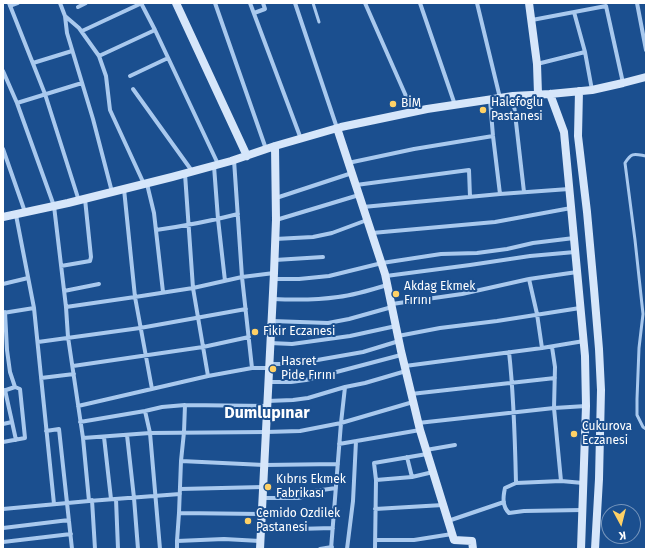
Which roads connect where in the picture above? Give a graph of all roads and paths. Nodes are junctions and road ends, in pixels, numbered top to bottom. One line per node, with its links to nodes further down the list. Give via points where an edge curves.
1 (18, 3): 16 (street)
2 (60, 3): 21 (street)
3 (86, 3): 18 (street)
4 (142, 3): 24 (street); 25 (street)
5 (176, 3): 56 (main road)
6 (215, 3): 55 (street)
7 (250, 3): 20 (street)
8 (263, 3): 20 (street, via 265,9)
9 (295, 3): 50 (street)
10 (313, 3): 23 (lane)
11 (365, 3): 49 (street)
12 (420, 3): 48 (street)
13 (477, 3): 45 (street)
14 (529, 3): 22 (main road)
15 (637, 3): 26 (street)
16 (10, 4): 31 (street)
17 (606, 5): 19 (street); 37 (street)
18 (78, 7)
19 (574, 12): 22 (street); 28 (street)
20 (254, 13): 52 (street)
21 (65, 16): 25 (street); 27 (street)
22 (532, 20): 32 (main road)
23 (319, 22)
24 (155, 30): 29 (street); 30 (street)
25 (82, 31): 29 (street)
26 (646, 50)
27 (72, 51): 31 (street); 36 (street)
28 (585, 52): 32 (street); 39 (street)
29 (99, 56): 63 (street, via 106,76 110,110)
30 (168, 58): 34 (street); 60 (street)
31 (33, 63): 41 (street)
32 (537, 64): 42 (main road)
33 (3, 71): 47 (street)
34 (130, 76)
35 (646, 77): 37 (main road)
36 (82, 83): 41 (street); 67 (street)
37 (623, 83): 39 (main road)
38 (133, 89): 61 (street)
39 (592, 90): 40 (main road)
40 (579, 92): 43 (main road); 224 (main road, via 578,136 599,349 599,479)
41 (45, 94): 47 (street); 73 (street)
42 (538, 94): 43 (main road); 44 (main road)
43 (550, 94): 66 (main road, via 564,132)
44 (513, 96): 45 (main road); 68 (street)
45 (500, 98): 46 (main road)
46 (490, 100): 48 (main road); 51 (street)
47 (17, 103): 74 (street)
48 (456, 105): 49 (main road)
49 (413, 112): 50 (main road)
50 (337, 128): 52 (main road); 59 (main road)
51 (493, 136): 59 (street); 69 (street)
52 (301, 139): 53 (main road)
53 (275, 146): 55 (main road); 72 (main road)
54 (3, 149): 77 (street)
55 (266, 149): 56 (main road)
56 (247, 156): 58 (main road)
57 (646, 156): 159 (lane, via 634,154 625,163 643,314 637,415)
58 (234, 160): 60 (main road); 79 (street)
59 (348, 163): 62 (main road)
60 (216, 165): 61 (main road); 81 (street)
61 (188, 172): 63 (main road); 84 (street)
62 (352, 173): 64 (main road); 72 (street)
63 (146, 184): 65 (main road); 85 (street)
64 (356, 185): 70 (main road); 71 (street, via 469,170)
65 (124, 189): 67 (main road); 107 (street)
66 (569, 189): 68 (street); 76 (main road)
67 (112, 192): 73 (main road)
68 (524, 192): 69 (street)
69 (500, 194): 71 (street)
70 (359, 195): 75 (main road); 82 (street)
71 (470, 197): 75 (street)
72 (276, 198): 82 (main road)
73 (82, 200): 74 (main road); 93 (street, via 90,261)
74 (54, 206): 77 (main road); 93 (street)
75 (363, 207): 83 (main road)
76 (571, 208): 86 (street, via 495,222); 87 (main road)
77 (25, 212): 78 (main road)
78 (16, 214): 80 (main road); 98 (street)
79 (238, 214): 81 (street); 97 (street)
80 (3, 217)
81 (218, 219): 84 (street); 100 (street)
82 (276, 220): 88 (main road)
83 (367, 220): 86 (main road); 88 (street, via 319,236)
84 (188, 226): 85 (street); 104 (street)
85 (156, 230): 106 (street)
86 (372, 233): 92 (main road)
87 (574, 238): 89 (main road); 92 (street, via 477,253 441,254)
88 (275, 239): 91 (main road)
89 (575, 252): 94 (main road); 96 (street)
90 (323, 257): 91 (street)
91 (275, 260): 95 (main road)
92 (382, 263): 95 (street, via 329,276 299,279); 96 (main road)
93 (61, 266): 105 (street)
94 (577, 272): 99 (street); 113 (main road)
95 (274, 276): 97 (street); 108 (main road)
96 (386, 276): 103 (main road)
97 (242, 277): 100 (street); 112 (street)
98 (28, 278): 101 (street); 111 (street)
99 (530, 280): 109 (street); 115 (street)
100 (225, 281): 104 (street)
101 (3, 284)
102 (100, 284): 105 (street)
103 (388, 285): 108 (street, via 339,297 309,300); 109 (main road)
104 (193, 288): 106 (street); 116 (street)
105 (64, 290): 110 (street)
106 (163, 292): 107 (street)
107 (135, 297): 110 (street); 119 (street)
108 (273, 299): 117 (main road)
109 (392, 306): 117 (street, via 328,323); 118 (main road)
110 (66, 307): 120 (street)
111 (34, 308): 114 (street); 124 (street)
112 (246, 308): 116 (street); 121 (street)
113 (581, 308): 115 (street); 123 (main road)
114 (4, 313): 142 (street, via 10,372)
115 (537, 314): 122 (street, via 440,328); 128 (street)
116 (198, 317): 119 (street); 126 (street)
117 (272, 321): 125 (main road)
118 (396, 326): 122 (main road); 125 (street, via 342,338)
119 (140, 328): 120 (street); 131 (street)
120 (68, 337): 124 (street); 132 (street)
121 (249, 337): 126 (street); 134 (street)
122 (399, 339): 130 (main road); 133 (street, via 363,352)
123 (584, 341): 127 (street); 150 (main road)
124 (38, 342): 138 (street)
125 (270, 344): 133 (main road)
126 (203, 347): 131 (street); 137 (street)
127 (552, 347): 128 (street); 139 (street)
128 (542, 348): 129 (street)
129 (509, 352): 135 (street); 141 (street)
130 (402, 354): 135 (main road); 140 (street, via 306,380)
131 (146, 356): 132 (street); 144 (street)
132 (73, 366): 136 (street)
133 (269, 366): 134 (street); 140 (main road)
134 (252, 368): 137 (street)
135 (405, 369): 143 (street); 146 (main road)
136 (74, 374): 138 (street); 149 (street)
137 (208, 376): 144 (street)
138 (41, 378): 160 (street)
139 (555, 378): 141 (street); 151 (street)
140 (268, 382): 147 (main road)
141 (512, 383): 146 (street); 153 (street)
142 (15, 387): 145 (street); 167 (street, via 20,389 25,438)
143 (345, 387): 147 (street, via 300,399); 156 (street)
144 (152, 389): 149 (street)
145 (4, 390): 154 (street)
146 (412, 398): 156 (street); 158 (main road)
147 (267, 404): 148 (street); 162 (main road)
148 (185, 405): 152 (street, via 162,406); 161 (street)
149 (78, 406): 155 (street)
150 (586, 406): 151 (street); 181 (main road)
151 (554, 408): 153 (street); 180 (street)
152 (145, 411): 155 (street); 163 (street)
153 (514, 412): 158 (street); 182 (street)
154 (12, 422): 157 (street); 167 (street)
155 (80, 422): 166 (street)
156 (340, 423): 162 (street, via 300,431); 170 (street)
157 (3, 424)
158 (419, 427): 168 (street); 172 (main road)
159 (646, 429)
160 (46, 430): 193 (street, via 59,429); 194 (street)
161 (184, 432): 162 (street); 163 (street); 174 (street)
162 (266, 432): 176 (main road)
163 (150, 433): 164 (street); 187 (street)
164 (127, 435): 165 (street); 188 (street)
165 (104, 437): 166 (street); 190 (street)
166 (83, 438): 191 (street)
167 (16, 440): 169 (street)
168 (356, 441): 170 (street); 220 (street, via 354,501)
169 (3, 442)
170 (339, 444): 175 (street)
171 (455, 445): 172 (street)
172 (426, 452): 173 (street); 177 (main road)
173 (407, 458): 178 (street); 179 (street, via 374,463)
174 (181, 461): 176 (street); 185 (street)
175 (338, 464): 176 (street); 184 (street)
176 (264, 465): 183 (main road)
177 (433, 472): 178 (street); 195 (main road)
178 (412, 477): 179 (street)
179 (376, 480): 197 (street)
180 (561, 481): 181 (street); 182 (street)
181 (583, 482): 198 (main road)
182 (516, 483): 192 (street, via 505,488)
183 (263, 487): 185 (street); 189 (main road)
184 (336, 488): 189 (street, via 315,491 298,498); 204 (street)
185 (180, 489): 186 (street)
186 (180, 494): 187 (street); 199 (street)
187 (156, 496): 188 (street); 217 (street)
188 (134, 498): 190 (street); 216 (street)
189 (262, 498): 200 (main road)
190 (114, 499): 191 (street); 215 (street)
191 (91, 500): 193 (street); 214 (street)
192 (504, 502): 198 (street, via 509,513); 202 (street)
193 (67, 503): 194 (street); 201 (street)
194 (54, 504): 196 (street)
195 (443, 505): 197 (street); 202 (main road)
196 (3, 509)
197 (375, 509): 208 (street)
198 (582, 510): 223 (main road)
199 (179, 513): 200 (street); 209 (street)
200 (261, 514): 205 (main road)
201 (69, 520): 203 (street); 206 (street)
202 (448, 521): 207 (main road)
203 (3, 528)
204 (333, 528): 205 (street); 212 (street)
205 (260, 530): 211 (main road)
206 (70, 534): 210 (street); 213 (street)
207 (453, 534): 208 (street, via 414,540); 222 (main road, via 454,540 472,542)
208 (375, 540): 221 (street)
209 (177, 541): 211 (street, via 224,539); 218 (street)
210 (3, 542)
211 (260, 545)
212 (331, 548): 219 (street)
213 (72, 549)
214 (96, 549)
215 (118, 549)
216 (138, 549)
217 (160, 549)
218 (177, 549)
219 (320, 549)
220 (347, 549)
221 (375, 549)
222 (473, 549)
223 (581, 549)
224 (595, 549)

